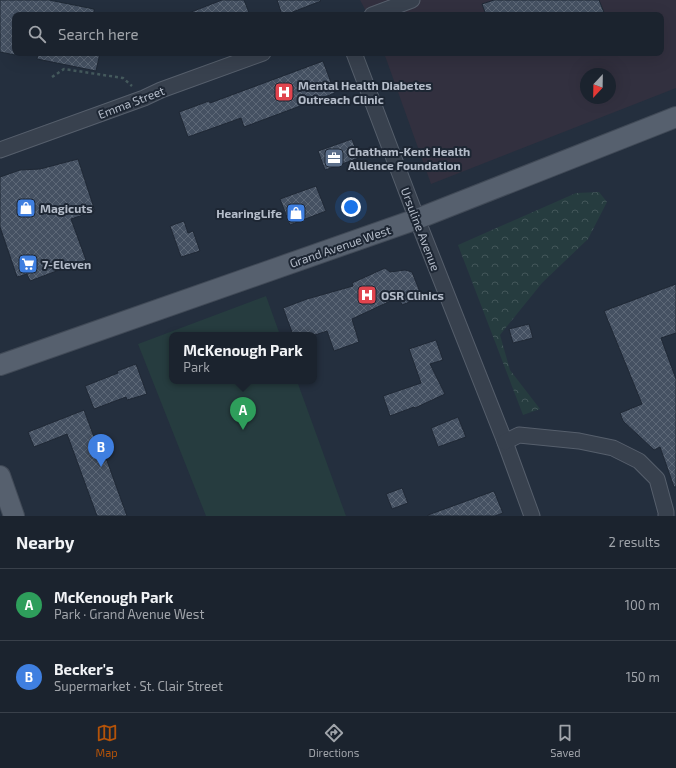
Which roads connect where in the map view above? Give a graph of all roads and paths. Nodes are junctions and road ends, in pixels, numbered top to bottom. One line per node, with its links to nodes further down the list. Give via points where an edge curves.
1 (412, 0): 2 (street)
2 (380, 12)
3 (255, 56): 6 (street, Emma Street)
4 (355, 56): 9 (street, Ursuline Avenue)
5 (52, 77): 6 (path, via 64,69 123,78)
6 (144, 98): 8 (street, Emma Street)
7 (676, 117): 9 (main road, Grand Avenue West)
8 (0, 150)
9 (417, 219): 10 (main road, Grand Avenue West); 11 (street, Ursuline Avenue)
10 (0, 365)
11 (505, 442): 14 (street, Ursuline Avenue); 15 (street, via 519,435 613,448 639,462 656,479)
12 (0, 476): 13 (main road)
13 (10, 515)
14 (532, 516)
15 (666, 516)

